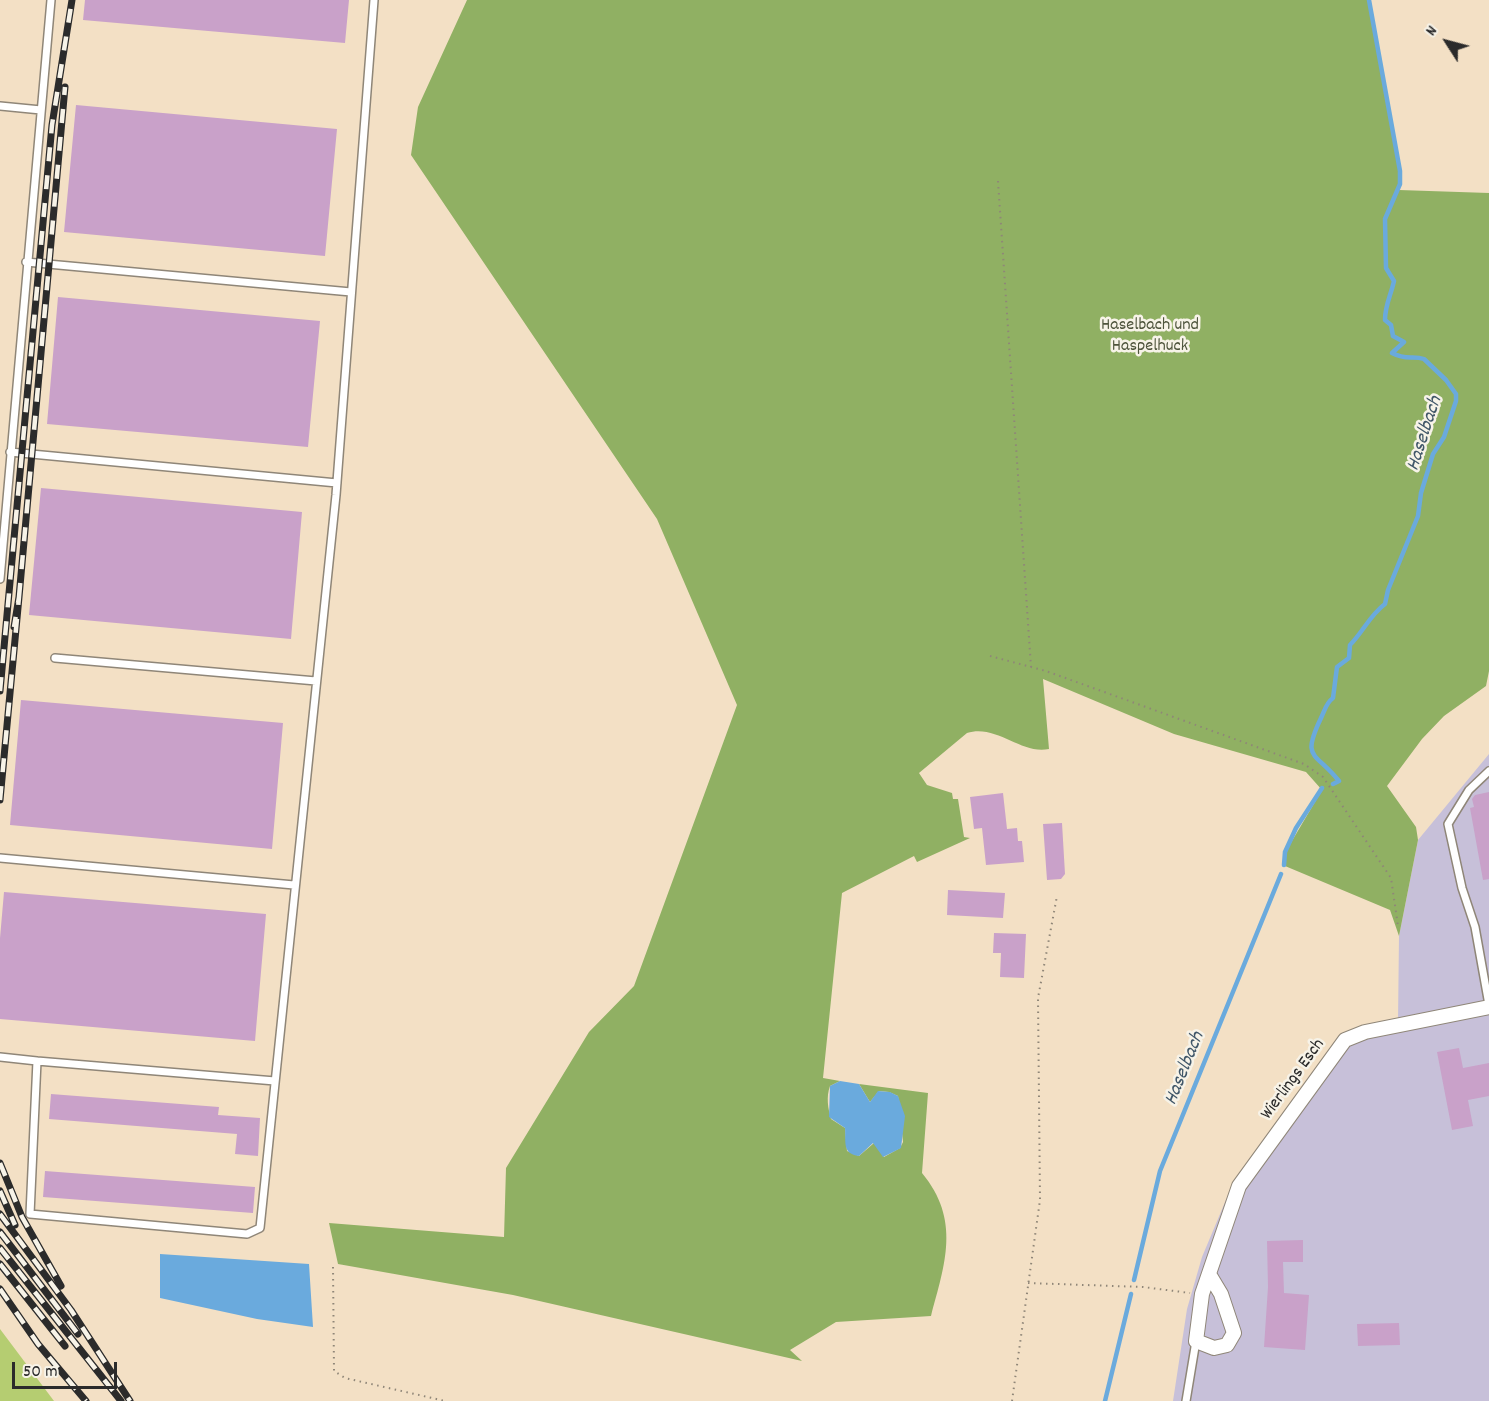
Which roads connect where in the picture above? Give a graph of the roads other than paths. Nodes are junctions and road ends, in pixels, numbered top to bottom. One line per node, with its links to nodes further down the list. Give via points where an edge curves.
1 (51, 0): 4 (lane)
2 (374, 0): 6 (lane)
3 (0, 106): 4 (lane)
4 (41, 110): 5 (lane)
5 (26, 262): 6 (lane); 7 (lane)
6 (351, 292): 8 (lane)
7 (10, 452): 8 (lane); 9 (lane)
8 (337, 483): 11 (lane)
9 (0, 579)
10 (56, 658): 11 (lane)
11 (316, 681): 14 (lane)
12 (1489, 771): 15 (lane, via 1469,790 1448,824 1475,927)
13 (0, 858): 14 (lane)
14 (294, 885): 18 (lane)
15 (1489, 1006): 19 (street, Wierlings Esch, via 1365,1032 1345,1040 1239,1186)
16 (0, 1057): 17 (lane)
17 (37, 1061): 18 (lane); 18 (lane, via 30,1214 247,1234 260,1228)
18 (275, 1082)
19 (1209, 1274): 20 (street, Wierlings Esch, via 1202,1294); 20 (street, via 1221,1294 1234,1333 1227,1345 1214,1348)
20 (1196, 1341): 21 (lane)
21 (1185, 1401)

